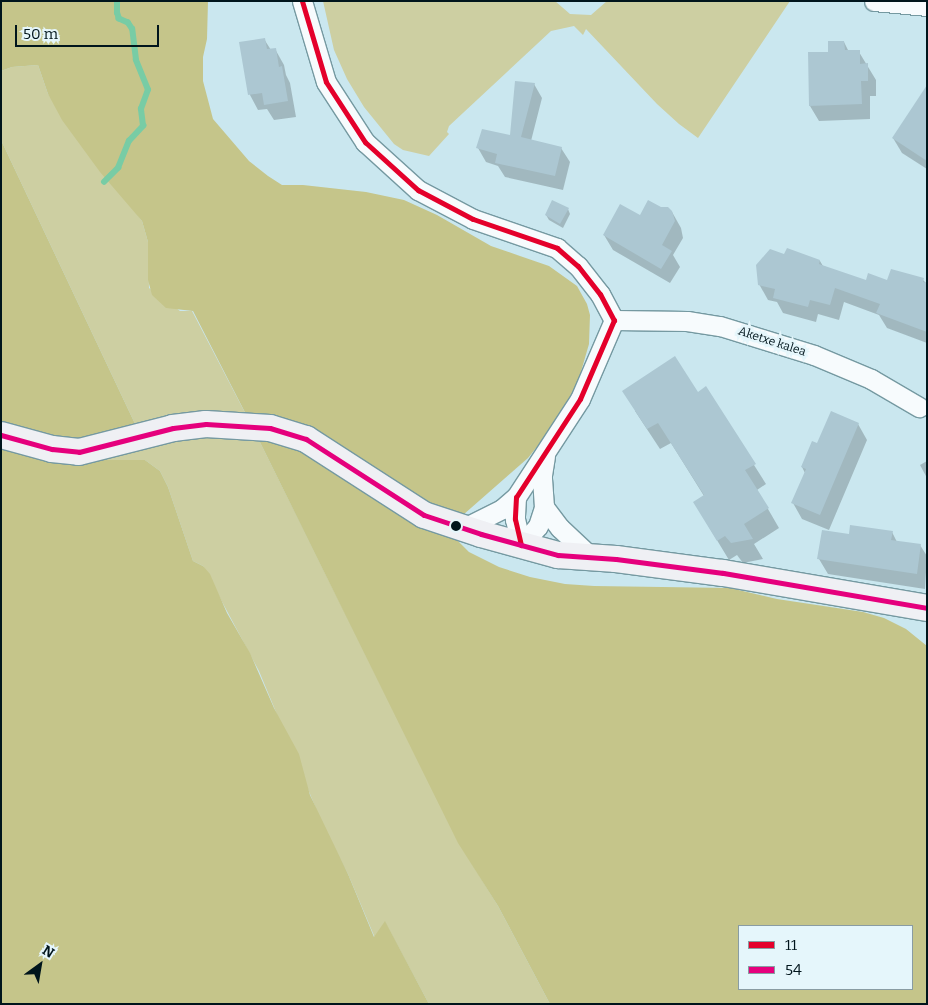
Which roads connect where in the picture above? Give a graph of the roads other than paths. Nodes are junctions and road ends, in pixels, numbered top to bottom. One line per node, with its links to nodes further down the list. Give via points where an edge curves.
1 (302, 1): 4 (street, via 326,82 365,142 418,190 473,219 557,248 584,273)
2 (874, 1): 3 (street)
3 (927, 6)
4 (614, 320): 5 (street, Aketxe kalea, via 687,321 720,326 838,365 871,379); 7 (street, via 584,393)
5 (919, 407)
6 (1, 435): 10 (street, via 52,449 79,452 173,428 206,424 270,428 306,439 424,515)
7 (545, 452): 8 (street); 9 (street, via 542,475)
8 (516, 497): 10 (street, via 502,509); 11 (street, via 515,519)
9 (544, 507): 11 (street, via 538,526); 12 (street, via 560,528)
10 (464, 528): 11 (street)
11 (521, 545): 12 (street, via 558,555)
12 (591, 557): 13 (street, via 723,573)
13 (774, 583): 14 (street); 15 (street)
14 (927, 608)
15 (927, 627)

